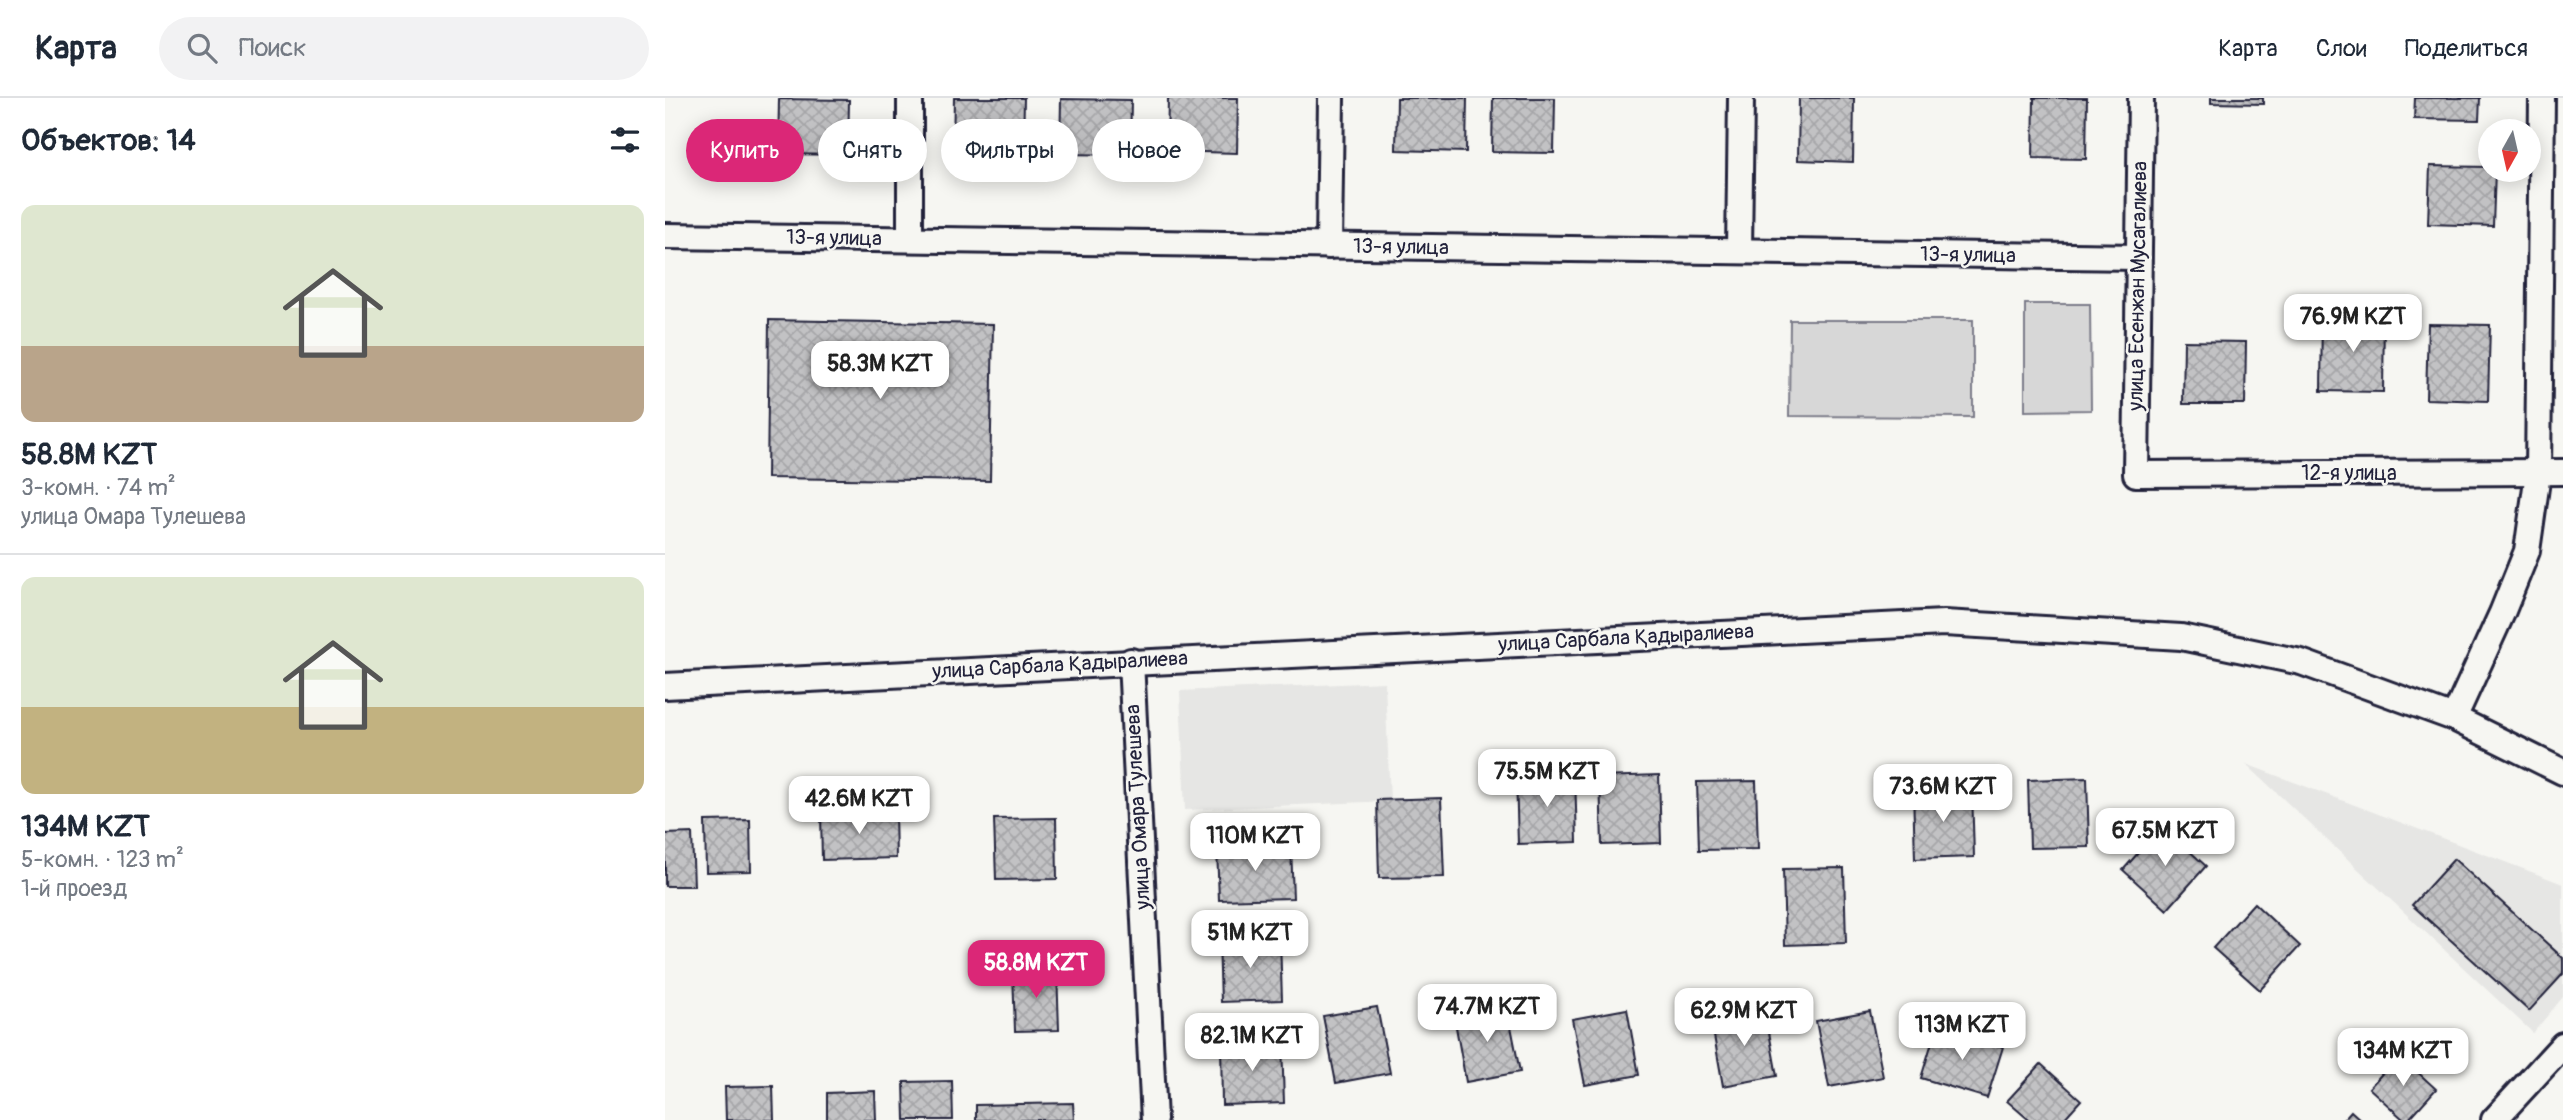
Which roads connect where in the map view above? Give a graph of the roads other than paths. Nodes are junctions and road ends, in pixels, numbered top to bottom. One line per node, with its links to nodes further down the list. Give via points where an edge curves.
1 (910, 98): 7 (street)
2 (1331, 98): 8 (street)
3 (1741, 98): 9 (street)
4 (2141, 98): 10 (street, улица Есенжан Мусагалиева)
5 (2542, 98): 12 (street)
6 (665, 236): 7 (street, 13-я улица)
7 (910, 239): 8 (street, 13-я улица)
8 (1329, 246): 9 (street, 13-я улица)
9 (1739, 251): 10 (street, 13-я улица)
10 (2138, 257): 13 (street, улица Есенжан Мусагалиева)
11 (2563, 472): 12 (street, 12-я улица)
12 (2538, 473): 13 (street, 12-я улица); 16 (street, via 2527,551)
13 (2136, 474)
14 (1131, 661): 15 (street, улица Сарбала Қадыралиева); 16 (street, улица Сарбала Қадыралиева, via 1944,623 2181,637 2301,662); 19 (street, улица Омара Тулешева)
15 (665, 686)
16 (2453, 718): 17 (street, улица Сарбала Қадыралиева)
17 (2563, 772)
18 (2563, 1045): 20 (street)
19 (1154, 1120)
20 (2494, 1120)

